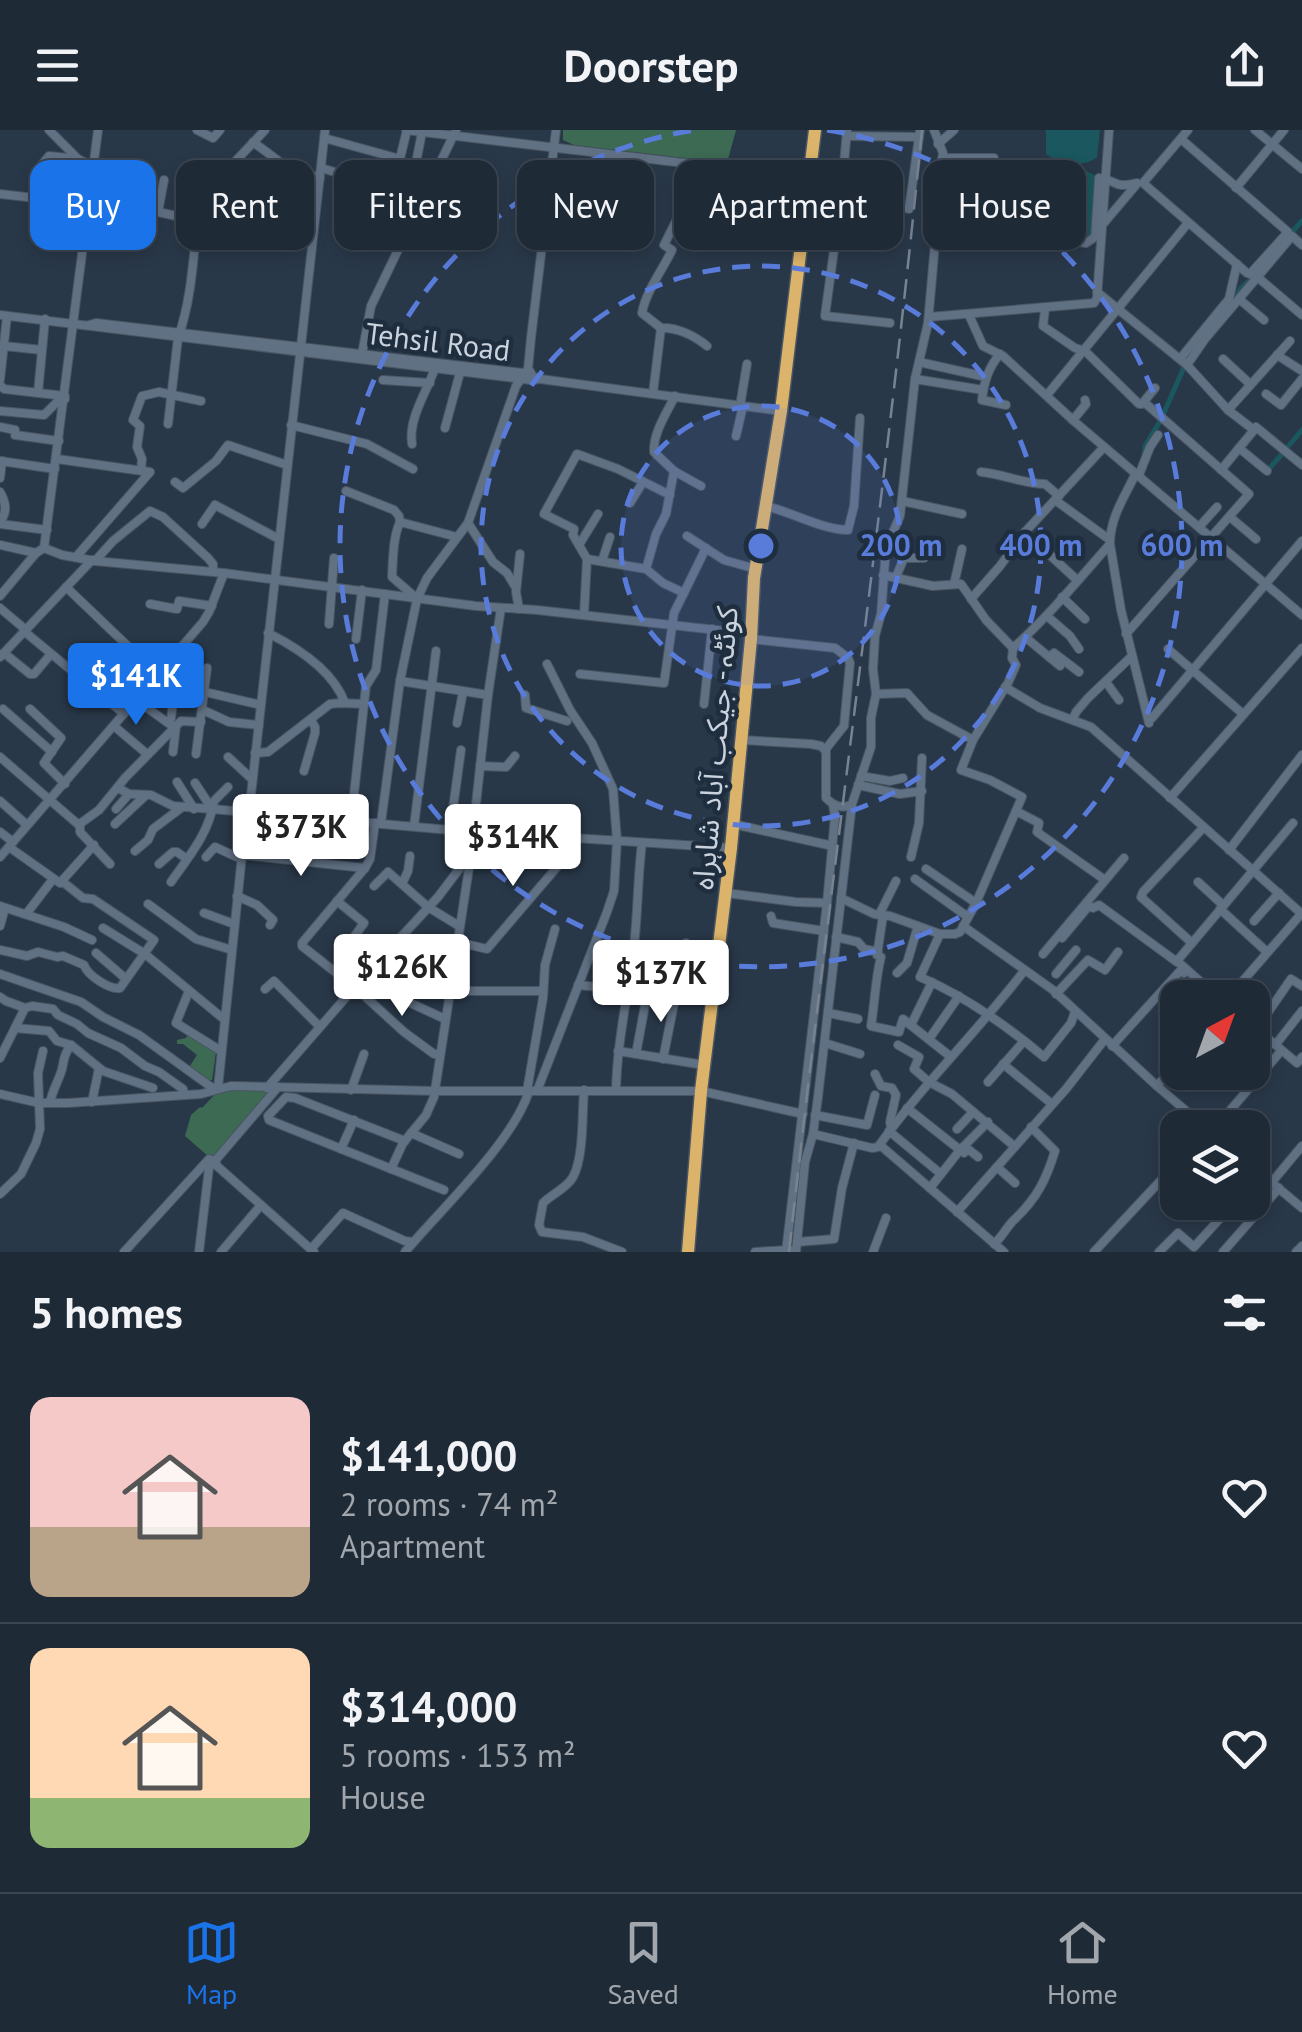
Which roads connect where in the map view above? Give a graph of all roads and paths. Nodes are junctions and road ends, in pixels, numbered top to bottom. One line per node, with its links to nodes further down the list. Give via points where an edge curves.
1 (49, 130): 27 (street)
2 (98, 130): 30 (street)
3 (197, 130): 4 (street, via 213,138)
4 (220, 130)
5 (265, 130): 21 (street)
6 (406, 130): 15 (street); 28 (street)
7 (556, 130): 24 (street)
8 (814, 130): 34 (highway, کوئٹہ - جیکب آباد شاہراہ)
9 (934, 130): 22 (street)
10 (954, 130): 22 (street)
11 (1109, 130): 40 (street)
12 (1188, 130): 20 (street)
13 (1255, 130): 23 (street)
14 (1284, 130): 23 (street)
15 (422, 132): 16 (street); 33 (street)
16 (455, 133): 24 (street); 83 (street, via 371,306)
17 (847, 133): 19 (street); 73 (street, via 825,316)
18 (325, 134): 28 (street); 38 (street)
19 (920, 134): 46 (street, via 909,209)
20 (1181, 139): 42 (street); 43 (street)
21 (253, 142): 31 (street); 32 (street)
22 (938, 144): 25 (street)
23 (1272, 144): 36 (street); 43 (street)
24 (554, 148): 35 (street); 93 (street)
25 (942, 158): 26 (street)
26 (994, 158)
27 (78, 159): 29 (street)
28 (400, 159)
29 (46, 160)
30 (94, 160)
31 (238, 160)
32 (278, 160)
33 (416, 160)
34 (812, 160)
35 (674, 162)
36 (1302, 169)
37 (314, 172): 38 (street)
38 (320, 173): 39 (street); 49 (street)
39 (334, 176)
40 (1104, 178): 42 (street, via 1118,186); 53 (street); 55 (street, via 1095,238)
41 (164, 180): 47 (street)
42 (1140, 183): 50 (street); 53 (street)
43 (1236, 188): 62 (street, via 1288,232)
44 (0, 194): 45 (street)
45 (30, 198)
46 (903, 207)
47 (158, 212): 48 (street)
48 (176, 214)
49 (315, 216): 81 (street)
50 (1188, 222): 61 (street); 66 (street)
51 (1302, 225): 54 (street)
52 (674, 226): 75 (street, via 664,246 672,250 642,309)
53 (1102, 226): 63 (street)
54 (1292, 236): 56 (street); 62 (street)
55 (1086, 244)
56 (1302, 245)
57 (84, 250): 74 (street)
58 (195, 250): 76 (street)
59 (801, 250): 116 (highway, کوئٹہ - جیکب آباد شاہراہ)
60 (935, 250): 70 (street)
61 (1238, 264): 62 (street); 88 (street, via 1229,298)
62 (1254, 276): 64 (street); 68 (street)
63 (1097, 292): 65 (street, via 1094,303); 66 (street)
64 (1239, 299): 72 (street); 88 (street)
65 (1045, 308): 67 (street); 82 (street, via 1043,326)
66 (1120, 309): 82 (street); 88 (street)
67 (969, 314): 70 (street); 84 (street, via 983,346)
68 (1302, 314)
69 (4, 316): 71 (street); 78 (street)
70 (929, 317): 87 (street)
71 (45, 319): 74 (street); 80 (street)
72 (1264, 320)
73 (890, 322)
74 (75, 323): 76 (street); 108 (street)
75 (661, 328): 79 (street); 103 (street)
76 (179, 335): 81 (street); 104 (street)
77 (1290, 341): 85 (street)
78 (4, 346): 80 (street); 98 (street)
79 (707, 346)
80 (42, 350): 102 (street)
81 (300, 350): 83 (street, Tehsil Road); 90 (street); 120 (street)
82 (1085, 351): 107 (street); 111 (street)
83 (362, 354): 90 (street, Tehsil Road)
84 (1000, 354): 94 (street); 107 (street)
85 (1277, 355): 92 (street); 99 (street)
86 (1223, 359): 99 (street)
87 (919, 362): 94 (street); 95 (street)
88 (1184, 362): 114 (street)
89 (746, 364): 112 (street)
90 (436, 366): 91 (street, Tehsil Road); 97 (street)
91 (461, 369): 93 (street, Tehsil Road); 122 (street)
92 (1302, 375): 105 (street, via 1281,406)
93 (529, 376): 103 (street, Tehsil Road); 159 (street, via 516,386)
94 (986, 377): 101 (street)
95 (915, 379): 101 (street); 149 (street)
96 (383, 380): 97 (street)
97 (430, 382): 127 (street, via 412,423)
98 (0, 383): 102 (street)
99 (1250, 384): 114 (street)
100 (1155, 388): 111 (street)
101 (983, 390): 113 (street, via 982,400)
102 (38, 393): 108 (street)
103 (653, 393): 106 (street, Tehsil Road)
104 (171, 394): 110 (street); 119 (street); 135 (street, via 147,394 139,401 133,420 140,426)
105 (1266, 394)
106 (675, 396): 112 (street, Tehsil Road); 137 (street, via 653,445)
107 (1048, 396): 118 (street)
108 (65, 398): 115 (street, via 44,415); 126 (street)
109 (1085, 400): 118 (street)
110 (201, 401)
111 (1144, 402): 136 (street)
112 (742, 406): 116 (street, Tehsil Road); 125 (street)
113 (1006, 406)
114 (1228, 410): 123 (street)
115 (0, 411)
116 (781, 411): 151 (highway, کوئٹہ - جیکب آباد شاہراہ)
117 (860, 418): 151 (street, via 848,530)
118 (1073, 420): 128 (street)
119 (168, 424)
120 (291, 425): 132 (street); 134 (street, via 367,444)
121 (0, 427): 126 (street)
122 (445, 428)
123 (1254, 430): 129 (street); 133 (street)
124 (1158, 435): 140 (street)
125 (736, 436)
126 (59, 441): 131 (street)
127 (412, 444)
128 (1104, 446): 140 (street); 148 (street)
129 (1239, 448): 136 (street); 138 (street)
130 (1, 461): 131 (street); 141 (street)
131 (56, 464): 135 (street); 161 (street)
132 (287, 464): 142 (street, via 228,445 184,488); 166 (street)
133 (1302, 465)
134 (413, 469)
135 (141, 470): 177 (street, via 150,474)
136 (1221, 470): 155 (street, via 1249,494)
137 (674, 471): 144 (street); 147 (street)
138 (1267, 471)
139 (981, 472): 148 (street, via 1045,484)
140 (1138, 474): 160 (street); 170 (street, via 1116,512)
141 (0, 478)
142 (175, 482)
143 (643, 482): 147 (street); 150 (street); 172 (street, via 577,454 544,514 574,529)
144 (702, 486)
145 (346, 491): 156 (street, via 394,510)
146 (0, 492): 157 (street, via 6,511)
147 (670, 495): 184 (street)
148 (1057, 498): 162 (street); 170 (street)
149 (902, 501): 154 (street); 187 (street)
150 (630, 503)
151 (764, 506): 183 (highway, کوئٹہ - جیکب آباد شاہراہ)
152 (1217, 506): 160 (street)
153 (598, 514): 172 (street)
154 (962, 514)
155 (1230, 517): 167 (street); 168 (street)
156 (400, 522): 164 (street); 201 (street, via 392,577)
157 (0, 523): 161 (street)
158 (202, 524): 166 (street, via 215,505)
159 (468, 524): 164 (street); 195 (street)
160 (1199, 527): 167 (street)
161 (47, 530): 175 (street)
162 (1025, 532): 190 (street); 202 (street)
163 (687, 536): 173 (street)
164 (458, 537): 201 (street)
165 (610, 537): 182 (street)
166 (279, 538): 189 (street)
167 (1212, 538): 191 (street); 217 (street)
168 (1256, 539)
169 (1302, 541): 191 (street)
170 (1110, 542): 190 (street); 217 (street)
171 (0, 545): 175 (street)
172 (579, 545): 180 (street)
173 (706, 548): 183 (street); 197 (street)
174 (962, 549): 192 (street)
175 (40, 550): 177 (street); 199 (street)
176 (520, 554): 195 (street)
177 (76, 558): 181 (street)
178 (334, 558): 193 (street)
179 (924, 558): 188 (street, via 902,558)
180 (586, 559): 182 (street); 208 (street)
181 (94, 560): 185 (street); 185 (street, via 150,511 208,558); 194 (street)
182 (602, 561): 184 (street)
183 (756, 568): 218 (highway, کوئٹہ - جیکب آباد شاہراہ)
184 (646, 569): 197 (street)
185 (213, 572): 186 (street)
186 (224, 573): 189 (street); 204 (street)
187 (883, 575): 188 (street); 245 (street, via 874,636)
188 (896, 577): 192 (street)
189 (275, 580): 193 (street); 216 (street)
190 (1077, 580): 200 (street)
191 (1266, 583): 210 (street); 234 (street)
192 (954, 584): 202 (street)
193 (331, 586): 196 (street); 212 (street)
194 (66, 587): 215 (street); 237 (street)
195 (516, 588): 207 (street)
196 (362, 590): 198 (street); 220 (street)
197 (684, 593): 213 (street)
198 (385, 594): 201 (street); 251 (street, via 376,670)
199 (0, 596)
200 (1062, 597): 209 (street); 211 (street)
201 (418, 599): 206 (street); 238 (street)
202 (971, 599): 221 (street)
203 (150, 604): 204 (street)
204 (212, 606): 227 (street)
205 (0, 608): 215 (street)
206 (502, 608): 207 (street); 247 (street)
207 (519, 609): 208 (street)
208 (584, 615): 213 (street)
209 (1047, 616): 219 (street); 222 (street)
210 (1302, 616)
211 (1085, 619)
212 (329, 624)
213 (673, 625): 214 (street); 236 (street, via 664,683)
214 (712, 629): 218 (street); 252 (street)
215 (25, 631): 226 (street); 228 (street)
216 (268, 633): 250 (street, via 330,675); 253 (street)
217 (1126, 634): 229 (street)
218 (752, 636): 269 (highway, کوئٹہ - جیکب آباد شاہراہ); 272 (street, via 835,648 848,658 844,726)
219 (1026, 636): 221 (street); 230 (street)
220 (356, 639)
221 (1013, 648): 242 (street, via 1016,670)
222 (1080, 648)
223 (1302, 648): 258 (street)
224 (1168, 649): 234 (street)
225 (436, 651): 241 (street)
226 (52, 654): 228 (street, via 34,674); 257 (street)
227 (176, 654): 237 (street); 240 (street, via 185,659)
228 (2, 655)
229 (1132, 656): 234 (street, via 1150,720); 239 (street)
230 (1049, 657): 232 (street); 235 (street, via 1054,653)
231 (547, 664): 320 (street, via 613,789)
232 (1060, 666)
233 (207, 668): 243 (street)
234 (1192, 670): 258 (street)
235 (1079, 672)
236 (580, 674)
237 (158, 675): 248 (street)
238 (400, 681): 241 (street); 308 (street)
239 (1106, 682): 249 (street); 260 (street)
240 (175, 686): 243 (street); 265 (street)
241 (431, 687): 244 (street); 314 (street)
242 (1006, 687): 260 (street); 270 (street)
243 (204, 692): 253 (street); 256 (street)
244 (463, 692): 247 (street); 264 (street)
245 (876, 694): 270 (street, via 907,693 927,716); 287 (street)
246 (525, 695): 259 (street, via 525,708)
247 (488, 696): 283 (street)
248 (136, 700): 257 (street); 265 (street)
249 (1119, 700)
250 (344, 703): 251 (street); 261 (street, via 330,704)
251 (364, 704): 307 (street)
252 (704, 704)
253 (260, 705): 266 (street)
254 (3, 709): 273 (street)
255 (30, 709): 273 (street, via 61,738)
256 (202, 710): 263 (street); 266 (street)
257 (124, 714): 267 (street)
258 (1243, 714): 296 (street)
259 (552, 716): 262 (street); 268 (street)
260 (1073, 719): 296 (street, via 1091,727)
261 (311, 720): 275 (street, via 268,752); 284 (street, via 316,733)
262 (567, 721)
263 (201, 722): 265 (street); 277 (street)
264 (457, 722)
265 (172, 725): 274 (street); 276 (street)
266 (258, 725): 275 (street)
267 (114, 726): 276 (street); 290 (street)
268 (549, 726)
269 (741, 740): 272 (street); 311 (highway, کوئٹہ - جیکب آباد شاہراہ)
270 (973, 740): 305 (street, via 961,770 1022,797)
271 (460, 750): 316 (street)
272 (825, 750): 300 (street, via 825,794)
273 (52, 752): 290 (street, via 45,766)
274 (173, 752)
275 (255, 753): 286 (street)
276 (147, 754): 292 (street)
277 (196, 754)
278 (1302, 755): 327 (street)
279 (515, 756): 283 (street, via 506,767)
280 (0, 757): 297 (street)
281 (228, 757): 286 (street)
282 (922, 758): 293 (street)
283 (480, 766): 317 (street)
284 (304, 771)
285 (903, 778): 287 (street)
286 (252, 779): 306 (street)
287 (860, 781): 293 (street, via 900,794); 299 (street)
288 (177, 782): 303 (street)
289 (195, 783): 304 (street)
290 (65, 784): 297 (street)
291 (228, 787): 304 (street)
292 (118, 788): 294 (street); 313 (street)
293 (922, 791): 332 (street)
294 (129, 794): 295 (street); 302 (street)
295 (146, 795): 301 (street); 310 (street)
296 (1170, 798): 315 (street)
297 (50, 800): 312 (street); 313 (street)
298 (0, 802): 312 (street)
299 (852, 804): 300 (street); 352 (street)
300 (833, 805): 324 (street)
301 (180, 808): 303 (street); 326 (street)
302 (116, 809)
303 (194, 809): 304 (street)
304 (212, 809): 306 (street); 334 (street)
305 (1016, 811): 342 (street); 355 (street)
306 (249, 813): 307 (street); 328 (street)
307 (351, 821): 308 (street)
308 (378, 823): 314 (street); 338 (street)
309 (1293, 823): 340 (street)
310 (116, 824)
311 (734, 824): 324 (street); 325 (highway, کوئٹہ - جیکب آباد شاہراہ)
312 (28, 825): 322 (street)
313 (80, 826): 323 (street)
314 (414, 826): 316 (street)
315 (1203, 828): 327 (street); 382 (street, via 1142,897)
316 (450, 830): 317 (street)
317 (471, 831): 319 (street); 335 (street)
318 (0, 832): 322 (street)
319 (570, 838): 320 (street); 380 (street, via 557,867 489,947)
320 (617, 842): 321 (street); 408 (street, via 614,892)
321 (642, 843): 325 (street); 415 (street)
322 (11, 844): 330 (street); 343 (street)
323 (94, 845): 336 (street); 343 (street)
324 (833, 846): 354 (street)
325 (732, 848): 349 (highway, کوئٹہ - جیکب آباد شاہراہ)
326 (136, 850)
327 (1229, 850): 340 (street)
328 (242, 855): 331 (street, via 215,847); 338 (street); 351 (street)
329 (410, 856): 347 (street)
330 (0, 857)
331 (206, 857)
332 (911, 857)
333 (1124, 858): 342 (street)
334 (187, 859): 337 (street, via 173,852); 345 (street)
335 (469, 860): 359 (street); 371 (street)
336 (110, 864)
337 (159, 864)
338 (365, 868): 353 (street)
339 (926, 870): 355 (street)
340 (1253, 871): 350 (street); 360 (street)
341 (915, 879): 367 (street)
342 (1105, 880): 357 (street)
343 (58, 881): 361 (street); 391 (street, via 154,940)
344 (896, 881): 364 (street)
345 (172, 882)
346 (1198, 882): 360 (street)
347 (402, 884): 348 (street, via 386,872); 359 (street)
348 (374, 886)
349 (726, 893): 354 (street); 453 (highway, کوئٹہ - جیکب آباد شاہراہ)
350 (1279, 893): 362 (street); 366 (street)
351 (237, 896): 368 (street); 369 (street, via 257,905 273,920)
352 (841, 898): 364 (street); 377 (street)
353 (337, 901): 395 (street, via 364,922 349,944); 411 (street, via 302,946)
354 (827, 903): 375 (street)
355 (976, 903): 367 (street)
356 (148, 904): 385 (street, via 196,939)
357 (1086, 905): 378 (street); 392 (street); 394 (street, via 1099,905)
358 (3, 907): 361 (street); 370 (street)
359 (428, 907): 371 (street); 383 (street)
360 (1221, 907): 382 (street); 389 (street)
361 (27, 913): 379 (street)
362 (1302, 913): 389 (street)
363 (204, 914): 368 (street)
364 (881, 915): 372 (street); 387 (street)
365 (772, 916): 375 (street, via 773,923)
366 (1254, 920)
367 (966, 922): 376 (street, via 956,934); 397 (street)
368 (234, 924): 385 (street)
369 (270, 925)
370 (0, 926)
371 (459, 926): 380 (street)
372 (918, 926): 376 (street); 393 (street)
373 (103, 928): 391 (street)
374 (555, 929): 414 (street)
375 (824, 931): 484 (street)
376 (940, 934): 396 (street)
377 (836, 937): 387 (street); 425 (street)
378 (1062, 938)
379 (92, 940)
380 (457, 942): 410 (street)
381 (686, 943): 452 (street)
382 (1192, 943): 394 (street)
383 (393, 948): 395 (street); 410 (street)
384 (0, 950): 401 (street, via 63,956 118,990)
385 (232, 950): 428 (street)
386 (1076, 950): 400 (street)
387 (878, 952): 430 (street, via 871,1026 899,1032 903,1018)
388 (1118, 952): 418 (street, via 1105,970 1088,960)
389 (1267, 952): 406 (street)
390 (96, 953): 401 (street)
391 (145, 954): 401 (street); 416 (street)
392 (1043, 954)
393 (907, 962): 396 (street); 398 (street)
394 (1177, 962): 405 (street)
395 (375, 966): 411 (street)
396 (923, 970): 407 (street, via 920,978)
397 (1024, 971): 418 (street); 426 (street)
398 (897, 973)
399 (0, 974): 441 (street, via 81,1002)
400 (1056, 974)
401 (126, 979)
402 (383, 980): 427 (street, via 406,1001)
403 (1171, 980): 404 (street, via 1180,971)
404 (1192, 980)
405 (1197, 980)
406 (1243, 980)
407 (932, 982): 419 (street); 430 (street)
408 (578, 985): 415 (street); 472 (street)
409 (1302, 986): 422 (street, via 1291,979)
410 (450, 987): 414 (street); 427 (street)
411 (354, 988): 431 (street); 446 (street)
412 (264, 989): 431 (street, via 274,981)
413 (648, 989): 447 (street)
414 (543, 990): 472 (street)
415 (626, 990): 443 (street)
416 (189, 991): 428 (street); 444 (street, via 176,1023)
417 (1160, 991): 436 (street)
418 (1056, 994): 423 (street)
419 (959, 996): 426 (street); 433 (street)
420 (2, 1001): 421 (street)
421 (25, 1008): 432 (street); 455 (street, via 53,1009)
422 (1270, 1009)
423 (1075, 1012): 434 (street, via 1044,1058); 436 (street)
424 (1302, 1012): 440 (street)
425 (828, 1013): 429 (street); 437 (street)
426 (987, 1016): 434 (street); 449 (street)
427 (446, 1019): 446 (street)
428 (225, 1020): 444 (street)
429 (858, 1020)
430 (911, 1025): 433 (street)
431 (320, 1027): 466 (street)
432 (16, 1028): 438 (street, via 46,1030); 451 (street)
433 (929, 1039): 449 (street)
434 (1024, 1040): 454 (street)
435 (1270, 1041): 440 (street)
436 (1108, 1042): 463 (street); 479 (street)
437 (825, 1043): 448 (street); 485 (street)
438 (71, 1045): 456 (street); 478 (street)
439 (898, 1045): 460 (street, via 919,1057 914,1069)
440 (1278, 1048): 450 (street, via 1298,1062); 457 (street); 482 (street)
441 (160, 1050): 455 (street); 467 (street)
442 (43, 1051): 478 (street, via 38,1073)
443 (618, 1051): 447 (street); 470 (street)
444 (221, 1052): 467 (street)
445 (364, 1054): 468 (street)
446 (440, 1054): 471 (street)
447 (636, 1054): 452 (street)
448 (860, 1054)
449 (951, 1057): 460 (street)
450 (1302, 1057)
451 (0, 1058)
452 (663, 1059): 453 (street)
453 (704, 1064): 473 (highway, کوئٹہ - جیکب آباد شاہراہ)
454 (1003, 1064): 461 (street); 479 (street)
455 (146, 1066): 459 (street); 475 (street)
456 (99, 1068): 459 (street); 477 (street)
457 (1302, 1069)
458 (875, 1074): 489 (street, via 896,1095)
459 (133, 1082): 465 (street)
460 (929, 1082): 480 (street); 483 (street)
461 (988, 1082)
462 (1160, 1082): 463 (street)
463 (1156, 1086): 481 (street)
464 (278, 1087): 466 (street); 468 (street); 501 (street)
465 (152, 1088)
466 (268, 1088): 467 (street)
467 (216, 1089): 475 (street)
468 (352, 1090): 471 (street)
469 (584, 1090): 470 (street); 472 (street); 526 (street, via 574,1175 543,1203 539,1225 542,1232 583,1237)
470 (616, 1090): 473 (street)
471 (435, 1091): 472 (street); 492 (street)
472 (531, 1091): 517 (street, via 510,1128)
473 (701, 1091): 484 (street); 527 (highway, کوئٹہ - جیکب آباد شاہراہ)
474 (0, 1094): 478 (street)
475 (185, 1095): 477 (street)
476 (875, 1096): 485 (street, via 867,1125)
477 (92, 1102): 478 (street)
478 (45, 1103): 511 (street, via 21,1174)
479 (1052, 1104): 488 (street)
480 (907, 1108): 489 (street); 498 (street)
481 (1185, 1110)
482 (1230, 1110)
483 (972, 1112): 487 (street); 490 (street)
484 (803, 1114): 519 (street)
485 (815, 1114): 491 (street)
486 (354, 1120): 492 (street); 497 (street); 497 (street, via 286,1097 268,1116)
487 (988, 1122): 495 (street); 498 (street)
488 (1031, 1128): 495 (street); 520 (street, via 1055,1151 1046,1179)
489 (890, 1129): 494 (street); 504 (street)
490 (957, 1129)
491 (813, 1134): 493 (street); 519 (street)
492 (408, 1137): 499 (street); 503 (street)
493 (854, 1142): 494 (street); 519 (street, via 836,1243)
494 (880, 1145): 510 (street)
495 (1014, 1146): 502 (street)
496 (1302, 1146): 508 (street)
497 (341, 1149): 503 (street)
498 (960, 1150): 504 (street)
499 (459, 1154)
500 (978, 1157): 510 (street, via 965,1150)
501 (215, 1160): 512 (street); 522 (street, via 208,1158); 523 (street)
502 (997, 1166): 507 (street); 514 (street)
503 (391, 1169): 509 (street)
504 (941, 1174): 510 (street)
505 (1160, 1181): 530 (street)
506 (1270, 1181): 508 (street)
507 (1016, 1183)
508 (1275, 1185): 513 (street); 532 (street)
509 (444, 1190)
510 (931, 1190): 514 (street)
511 (0, 1194)
512 (261, 1206): 521 (street); 524 (street)
513 (1302, 1208)
514 (957, 1212): 520 (street)
515 (886, 1218): 529 (street)
516 (1218, 1220): 531 (street, via 1194,1246 1178,1233)
517 (413, 1242): 521 (street, via 343,1213); 525 (street)
518 (1302, 1246): 533 (street)
519 (792, 1249): 528 (street)
520 (1000, 1250)
521 (312, 1251)
522 (124, 1252)
523 (199, 1252)
524 (221, 1252)
525 (405, 1252)
526 (622, 1252)
527 (688, 1252)
528 (755, 1252)
529 (872, 1252)
530 (1094, 1252)
531 (1159, 1252)
532 (1222, 1252)
533 (1296, 1252)

